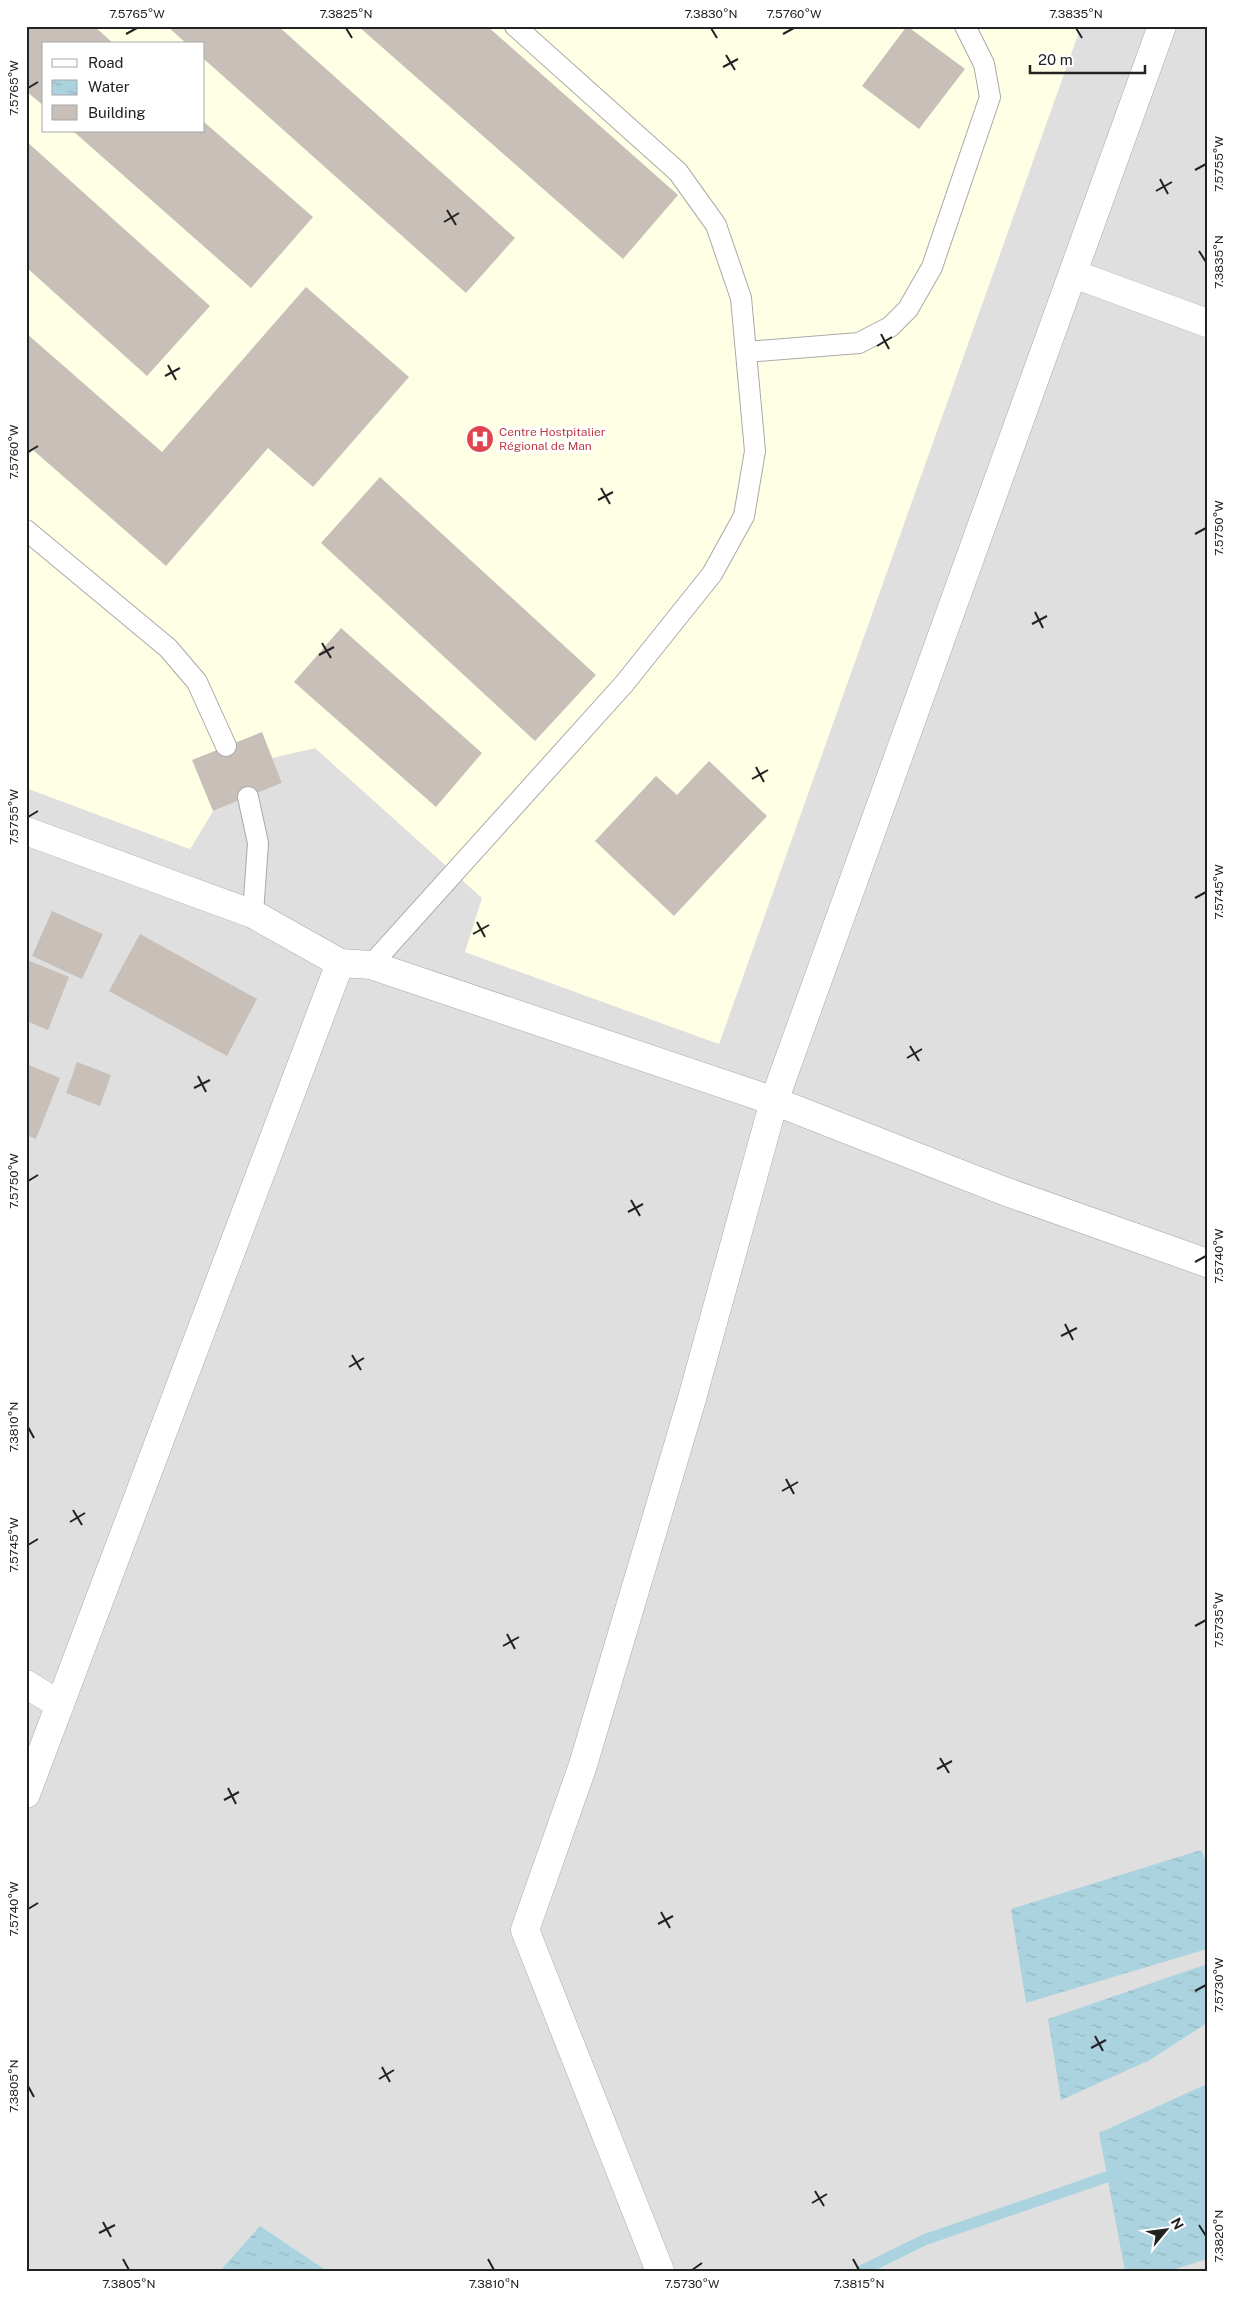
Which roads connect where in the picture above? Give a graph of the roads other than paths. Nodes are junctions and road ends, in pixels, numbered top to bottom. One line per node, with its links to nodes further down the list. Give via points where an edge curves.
1 (515, 26): 6 (lane, via 678,172 716,225 741,298)
2 (965, 26): 6 (lane, via 984,64 990,97 932,267 908,309 890,327 859,343)
3 (1162, 26): 4 (street)
4 (1074, 274): 5 (street); 14 (street)
5 (1207, 322)
6 (746, 352): 13 (lane, via 755,452 744,516 712,574 624,684)
7 (26, 530): 8 (lane, via 168,648 197,682)
8 (226, 746)
9 (248, 797): 11 (lane, via 258,843)
10 (26, 831): 11 (street)
11 (253, 914): 12 (street)
12 (340, 963): 13 (street); 17 (street)
13 (372, 965): 14 (street)
14 (774, 1101): 15 (street, via 1004,1192); 19 (street, via 691,1402 583,1765 525,1930)
15 (1207, 1263)
16 (26, 1684): 17 (street)
17 (60, 1705): 18 (street)
18 (26, 1794)
19 (660, 2271)

